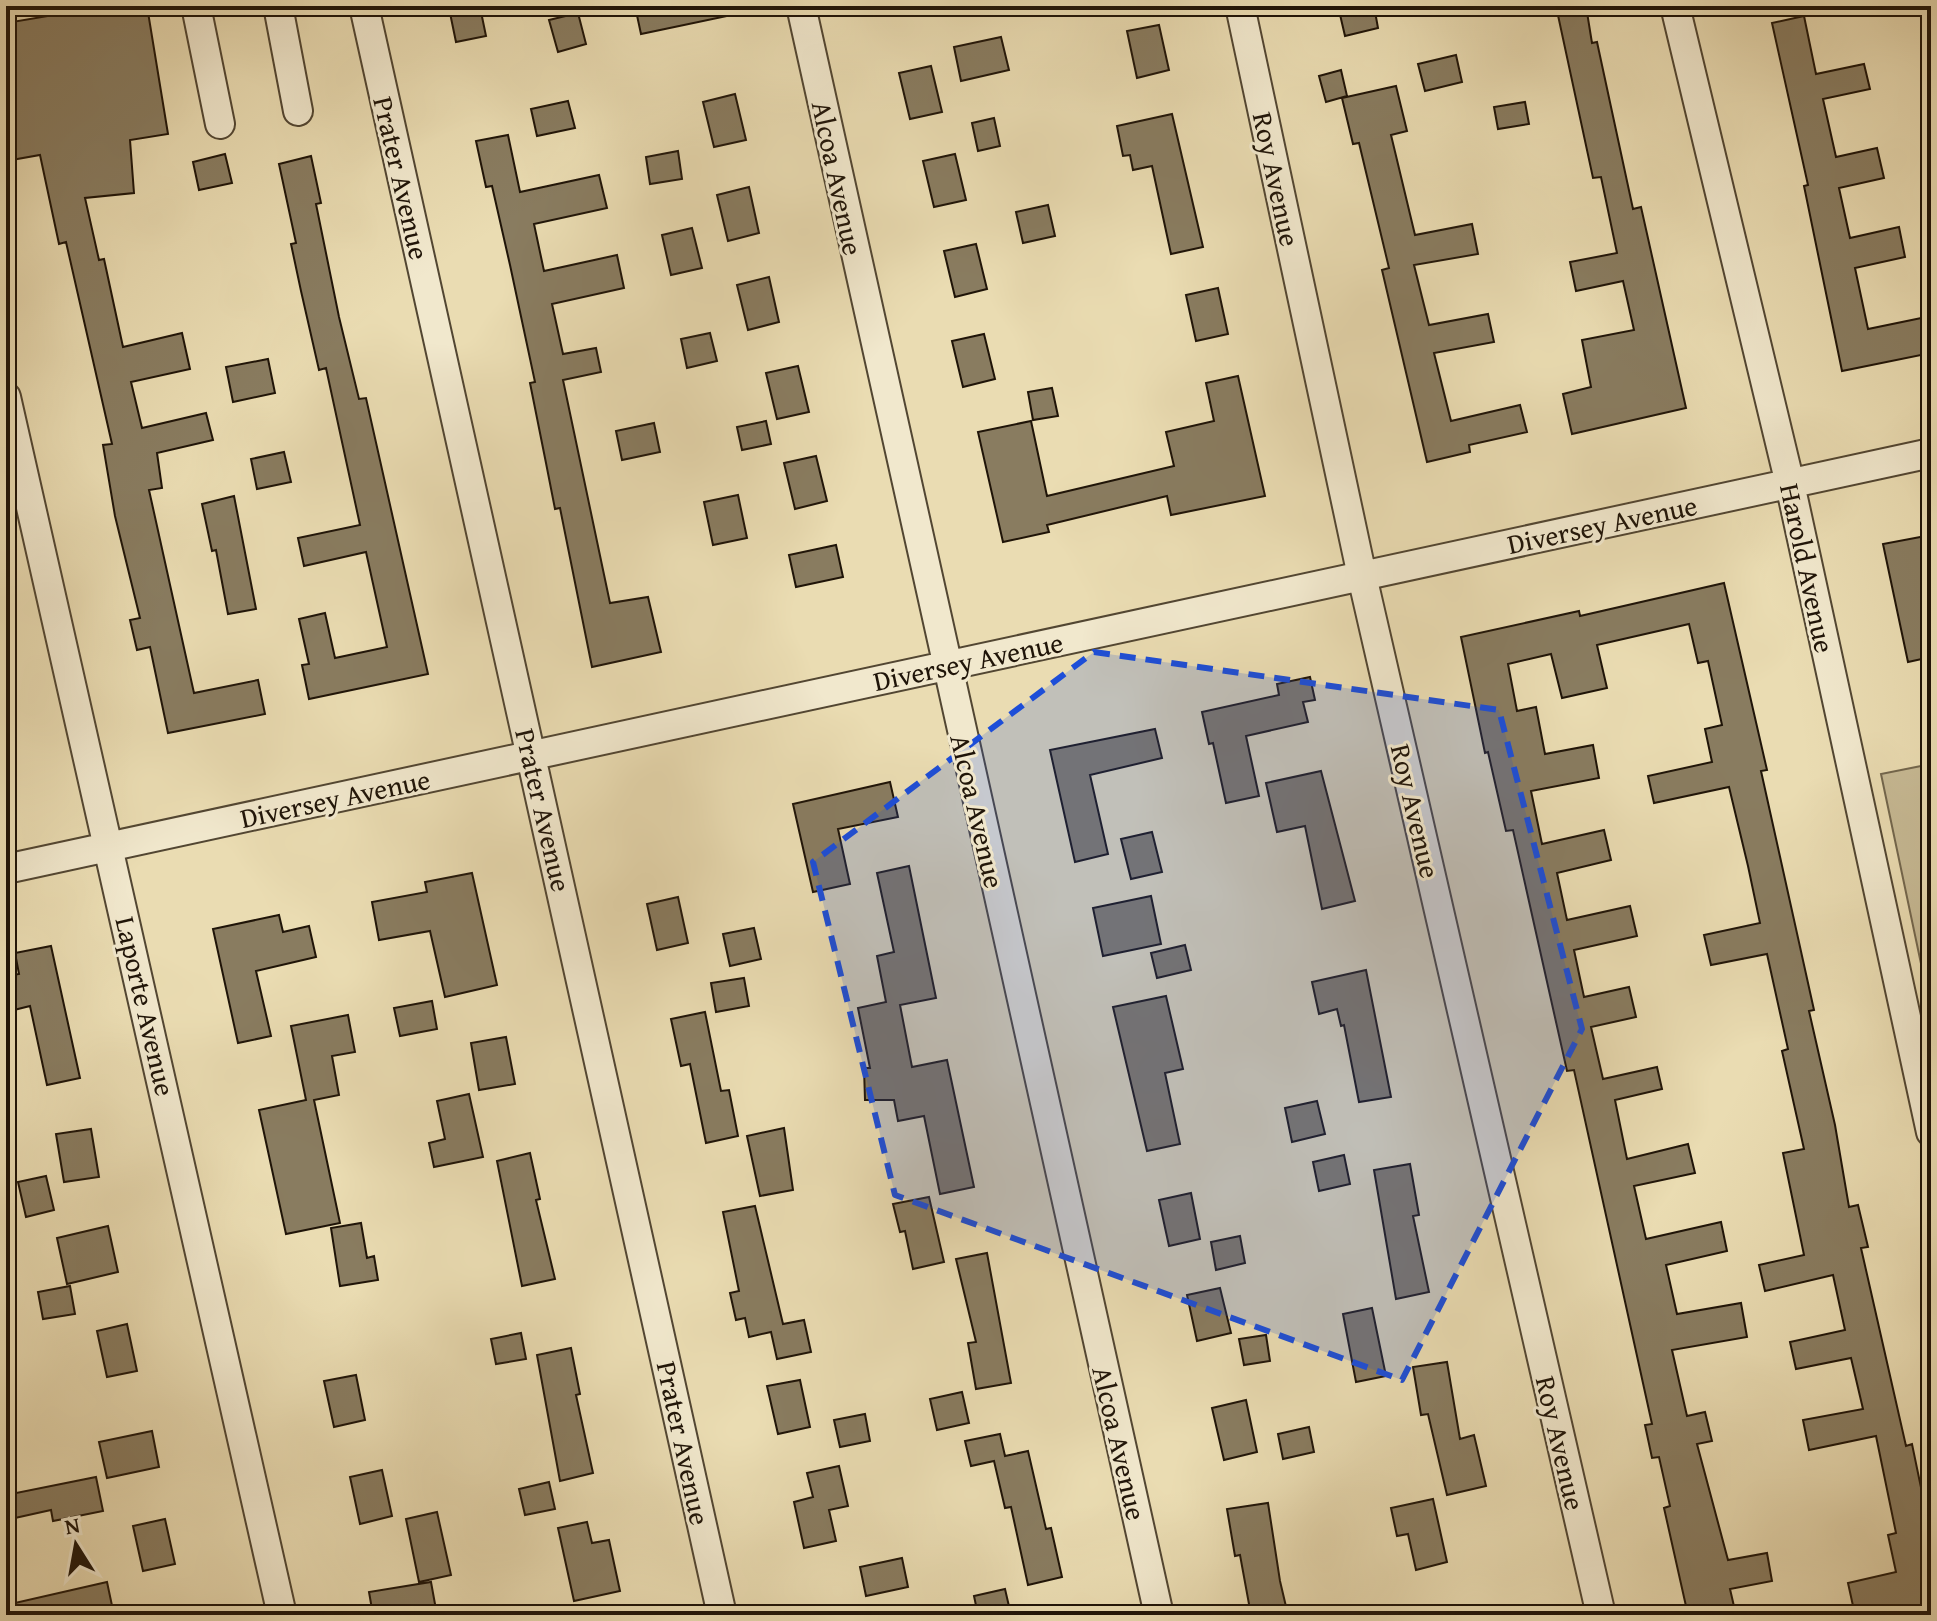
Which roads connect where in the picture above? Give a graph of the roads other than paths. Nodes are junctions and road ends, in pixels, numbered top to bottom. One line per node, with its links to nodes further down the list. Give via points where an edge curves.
1 (196, 6): 8 (street)
2 (278, 6): 7 (street)
3 (364, 6): 14 (street, Prater Avenue)
4 (801, 6): 13 (street, Alcoa Avenue)
5 (1240, 6): 12 (street, Roy Avenue)
6 (1675, 6): 11 (street, Harold Avenue)
7 (298, 111)
8 (220, 124)
9 (6, 397): 15 (street, Laporte Avenue)
10 (1931, 453): 11 (street, Diversey Avenue)
11 (1790, 484): 12 (street, Diversey Avenue); 17 (street, Harold Avenue)
12 (1362, 576): 13 (street, Diversey Avenue); 21 (street, Roy Avenue)
13 (945, 666): 14 (street, Diversey Avenue); 20 (street, Alcoa Avenue)
14 (532, 755): 15 (street, Diversey Avenue); 19 (street, Prater Avenue)
15 (110, 847): 16 (street, Diversey Avenue); 18 (street, Laporte Avenue)
16 (6, 869)
17 (1931, 1132)
18 (282, 1615)
19 (722, 1615)
20 (1159, 1615)
21 (1601, 1615)

